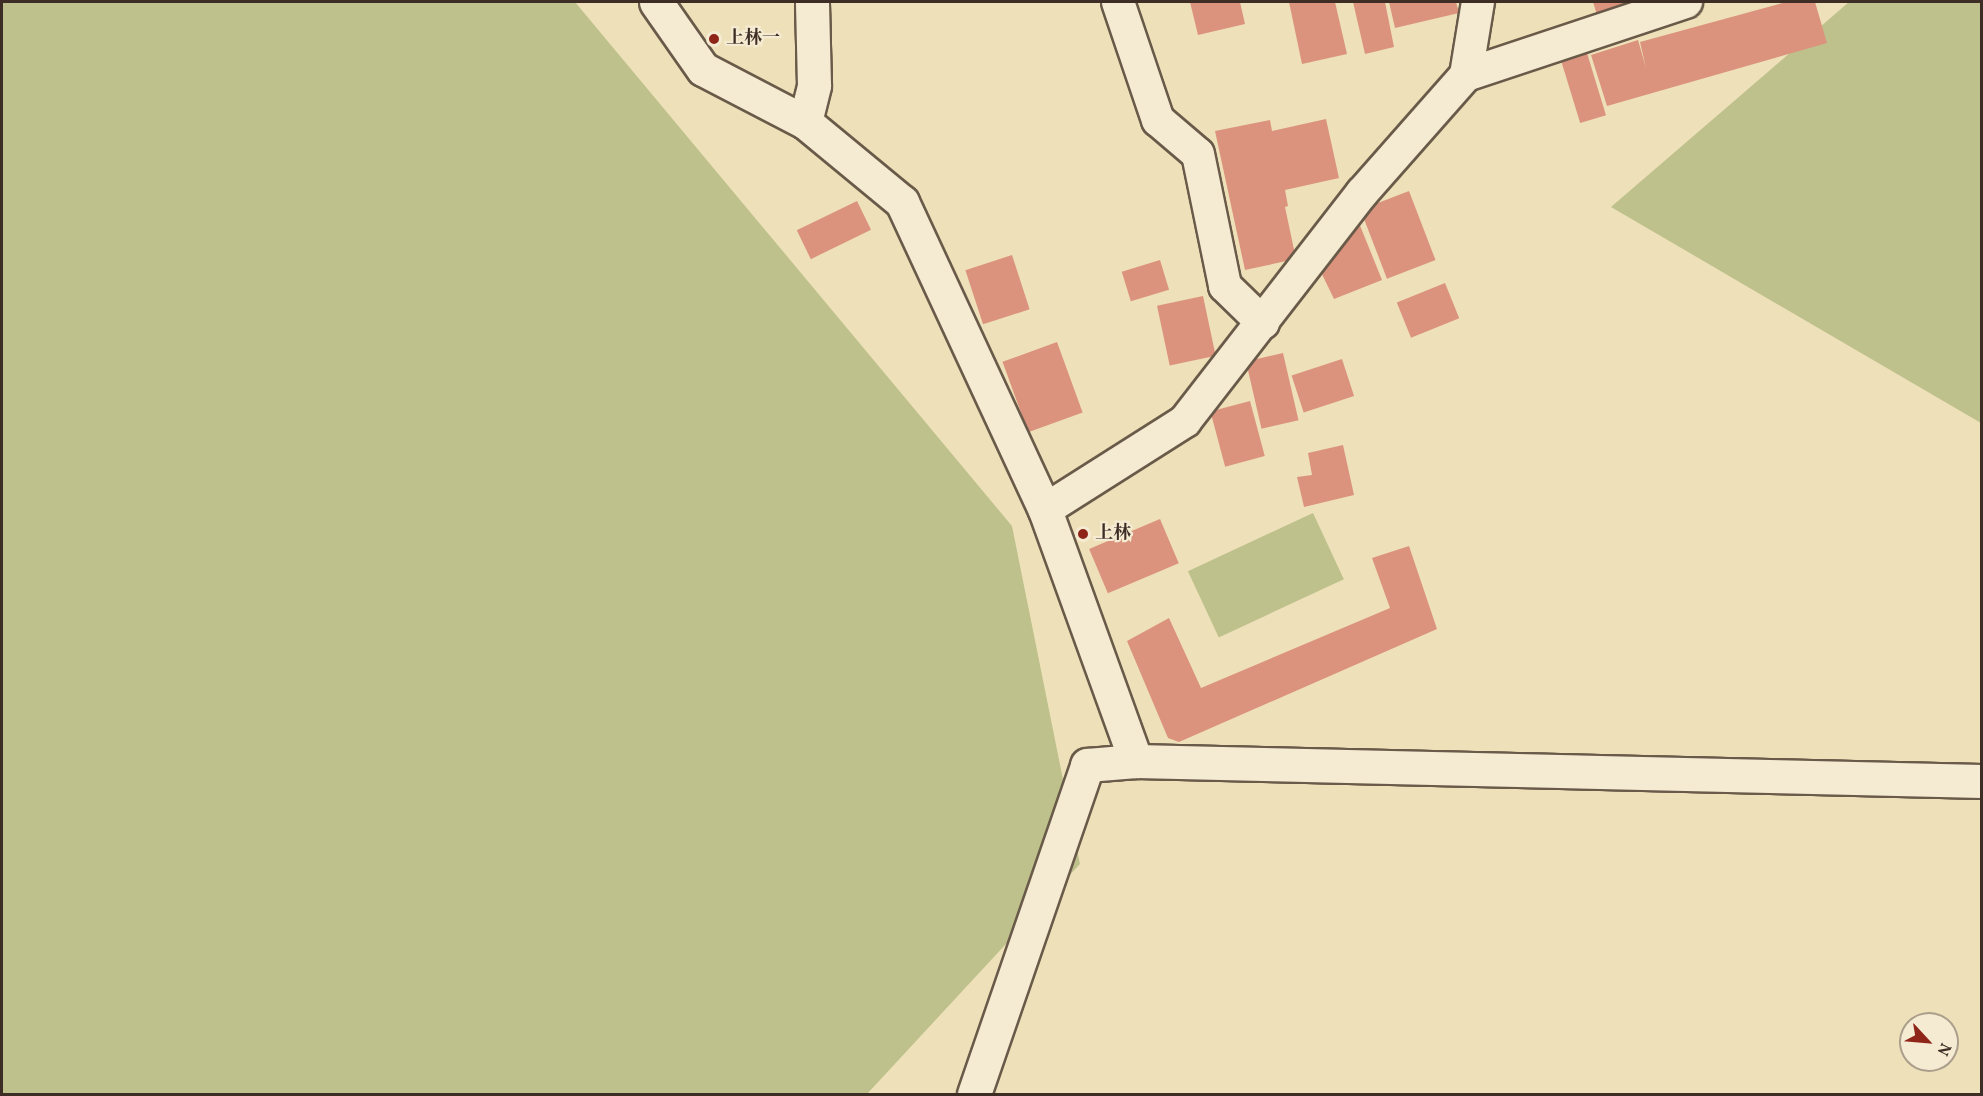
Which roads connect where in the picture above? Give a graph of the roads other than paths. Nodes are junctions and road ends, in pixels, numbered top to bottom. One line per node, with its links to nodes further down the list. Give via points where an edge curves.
1 (656, 2): 7 (street, via 703,69)
2 (812, 2): 7 (street, via 814,85)
3 (1118, 2): 8 (street, via 1158,120 1198,154 1225,286)
4 (1478, 2): 6 (street)
5 (1686, 2): 6 (street)
6 (1466, 75): 8 (street, via 1362,194)
7 (805, 122): 9 (street, via 902,202)
8 (1263, 323): 9 (street, via 1185,421)
9 (1045, 510): 10 (street)
10 (1136, 761): 11 (street); 12 (street, via 1088,765)
11 (1982, 781)
12 (974, 1094)

